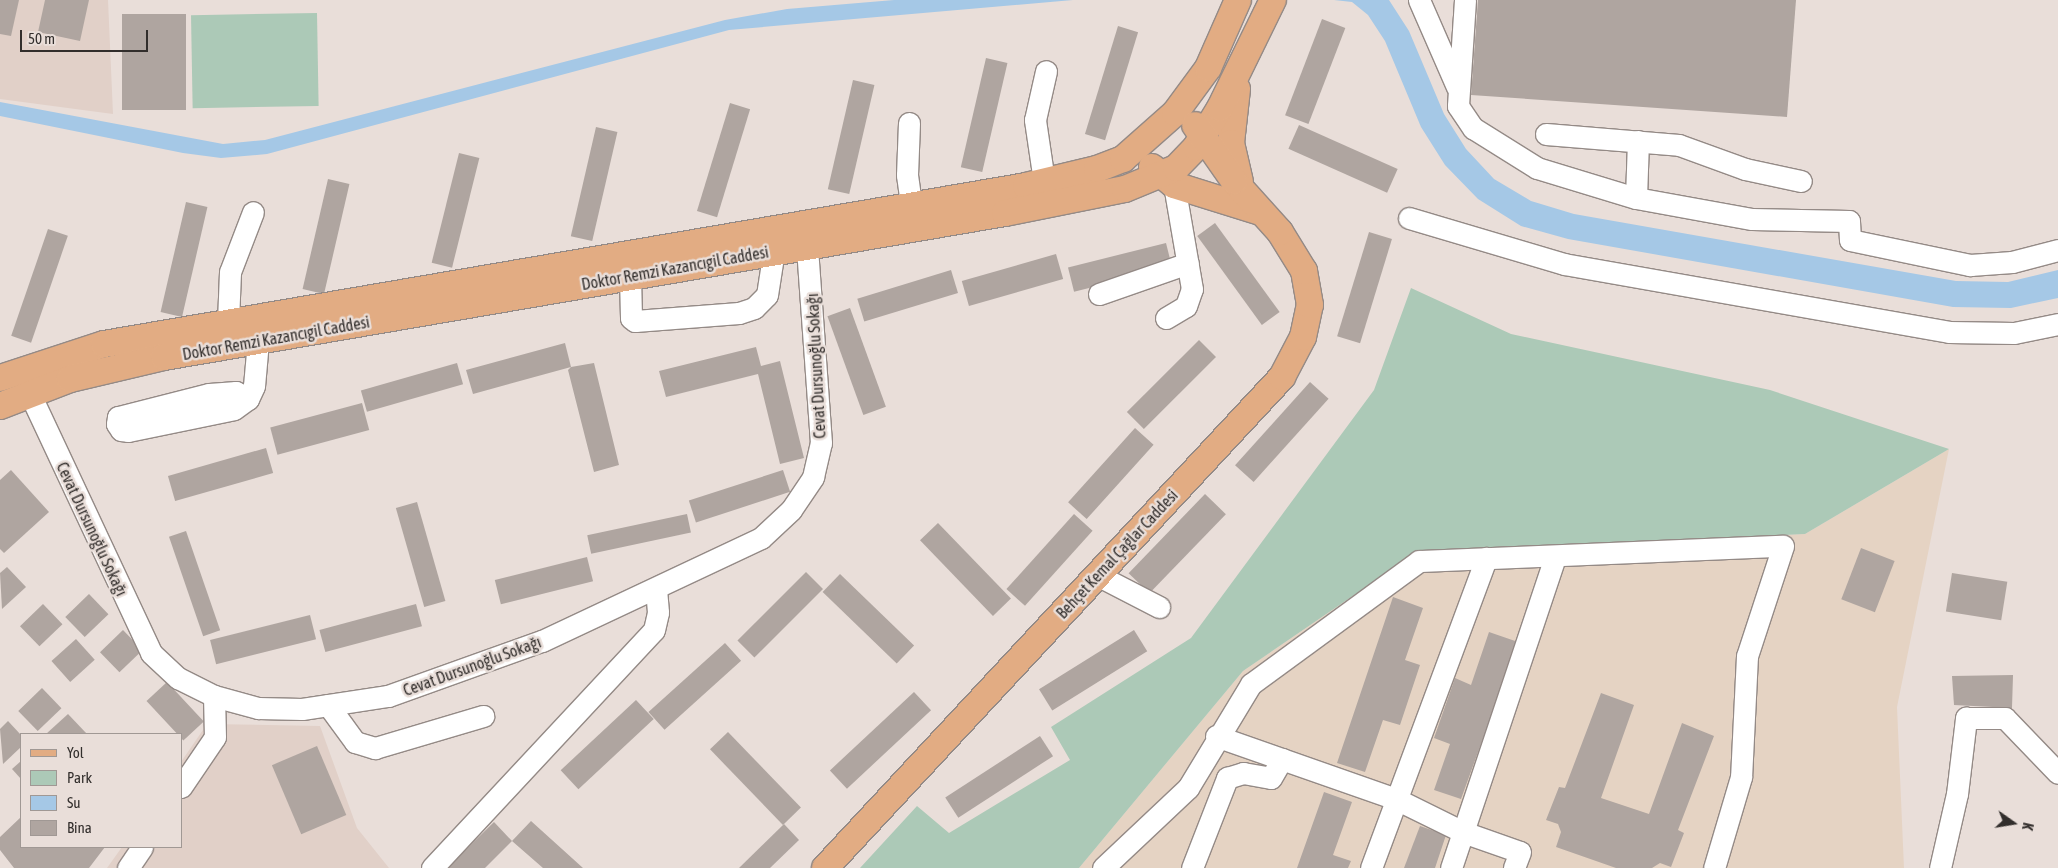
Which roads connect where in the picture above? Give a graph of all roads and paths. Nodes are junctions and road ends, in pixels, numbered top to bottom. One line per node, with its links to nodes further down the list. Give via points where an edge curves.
1 (1419, 0): 7 (street)
2 (1465, 0): 7 (street)
3 (1236, 5): 8 (main road, Doktor Remzi Kazancıgil Caddesi, via 1208,68)
4 (1269, 8): 5 (main road, Doktor Remzi Kazancıgil Caddesi)
5 (1244, 59): 11 (main road, Doktor Remzi Kazancıgil Caddesi); 19 (main road, via 1235,96 1231,143)
6 (1046, 71): 15 (street, via 1035,120)
7 (1458, 89): 17 (street, via 1458,106 1473,128 1498,146 1537,168)
8 (1175, 113): 11 (main road, Behçet Kemal Çağlar Caddesi, via 1194,124); 13 (main road, Doktor Remzi Kazancıgil Caddesi)
9 (909, 123): 18 (street, via 907,175)
10 (1546, 134): 12 (street)
11 (1203, 137): 16 (main road, Doktor Remzi Kazancıgil Caddesi); 19 (main road, Behçet Kemal Çağlar Caddesi)
12 (1638, 141): 14 (street, via 1679,145 1745,169); 17 (street)
13 (1145, 142): 15 (main road, Doktor Remzi Kazancıgil Caddesi, via 1123,159); 16 (main road, via 1145,154)
14 (1801, 180)
15 (1044, 181): 18 (main road, Doktor Remzi Kazancıgil Caddesi)
16 (1168, 181): 19 (main road); 22 (main road, Doktor Remzi Kazancıgil Caddesi, via 1096,198); 25 (street)
17 (1636, 198): 24 (street, via 1752,219 1849,221 1850,240 1970,265 2012,262)
18 (911, 203): 29 (main road, Doktor Remzi Kazancıgil Caddesi)
19 (1253, 204): 38 (main road, Behçet Kemal Çağlar Caddesi, via 1284,238 1304,271 1310,305 1303,337 1282,377)
20 (253, 212): 29 (street, via 230,272)
21 (1409, 218): 30 (street, via 1564,264 1949,332 2014,333)
22 (807, 246): 23 (main road, Doktor Remzi Kazancıgil Caddesi); 39 (street, Cevat Dursunoğlu Sokağı, via 821,443 813,477 791,510 761,538)
23 (774, 250): 26 (main road, Doktor Remzi Kazancıgil Caddesi); 26 (street, via 767,295 754,308 739,313 642,323 631,318)
24 (2058, 250)
25 (1188, 263): 27 (street); 28 (street, via 1191,299 1178,314)
26 (630, 276): 31 (main road, Doktor Remzi Kazancıgil Caddesi)
27 (1099, 294)
28 (1166, 318)
29 (228, 322): 32 (main road, Doktor Remzi Kazancıgil Caddesi, via 104,344)
30 (2058, 324)
31 (258, 341): 33 (main road, Doktor Remzi Kazancıgil Caddesi, via 118,368); 34 (street, via 254,386)
32 (0, 378)
33 (29, 392): 35 (main road, Doktor Remzi Kazancıgil Caddesi); 41 (street, Cevat Dursunoğlu Sokağı, via 150,653 178,678)
34 (248, 399): 34 (street, via 234,409 152,427 128,431 121,430 117,424 118,417 209,394 236,392)
35 (0, 406)
36 (1555, 557): 37 (street); 49 (street); 59 (street, via 1783,546 1747,656 1741,777)
37 (1486, 558): 44 (street, via 1419,561 1251,684); 48 (street)
38 (1097, 575): 40 (street); 53 (main road, Behçet Kemal Çağlar Caddesi)
39 (656, 588): 42 (street, Cevat Dursunoğlu Sokağı, via 533,645 388,696); 52 (street, via 658,612 654,630)
40 (1159, 607)
41 (214, 696): 42 (street, Cevat Dursunoğlu Sokağı, via 258,708); 47 (street, via 215,737)
42 (328, 705): 43 (street, via 355,742 375,748)
43 (483, 716)
44 (1216, 736): 45 (street); 54 (street, via 1188,788)
45 (1282, 759): 48 (street); 55 (street, via 1271,778 1243,773 1226,778)
46 (2058, 773): 60 (street, via 2005,718 1966,718 1957,794)
47 (182, 786)
48 (1396, 799): 49 (street); 56 (street)
49 (1463, 832): 57 (street); 58 (street, via 1520,852)
50 (141, 848): 51 (street)
51 (128, 868)
52 (432, 868)
53 (824, 868)
54 (1103, 868)
55 (1192, 868)
56 (1371, 868)
57 (1451, 868)
58 (1514, 868)
59 (1714, 868)
60 (1940, 868)

